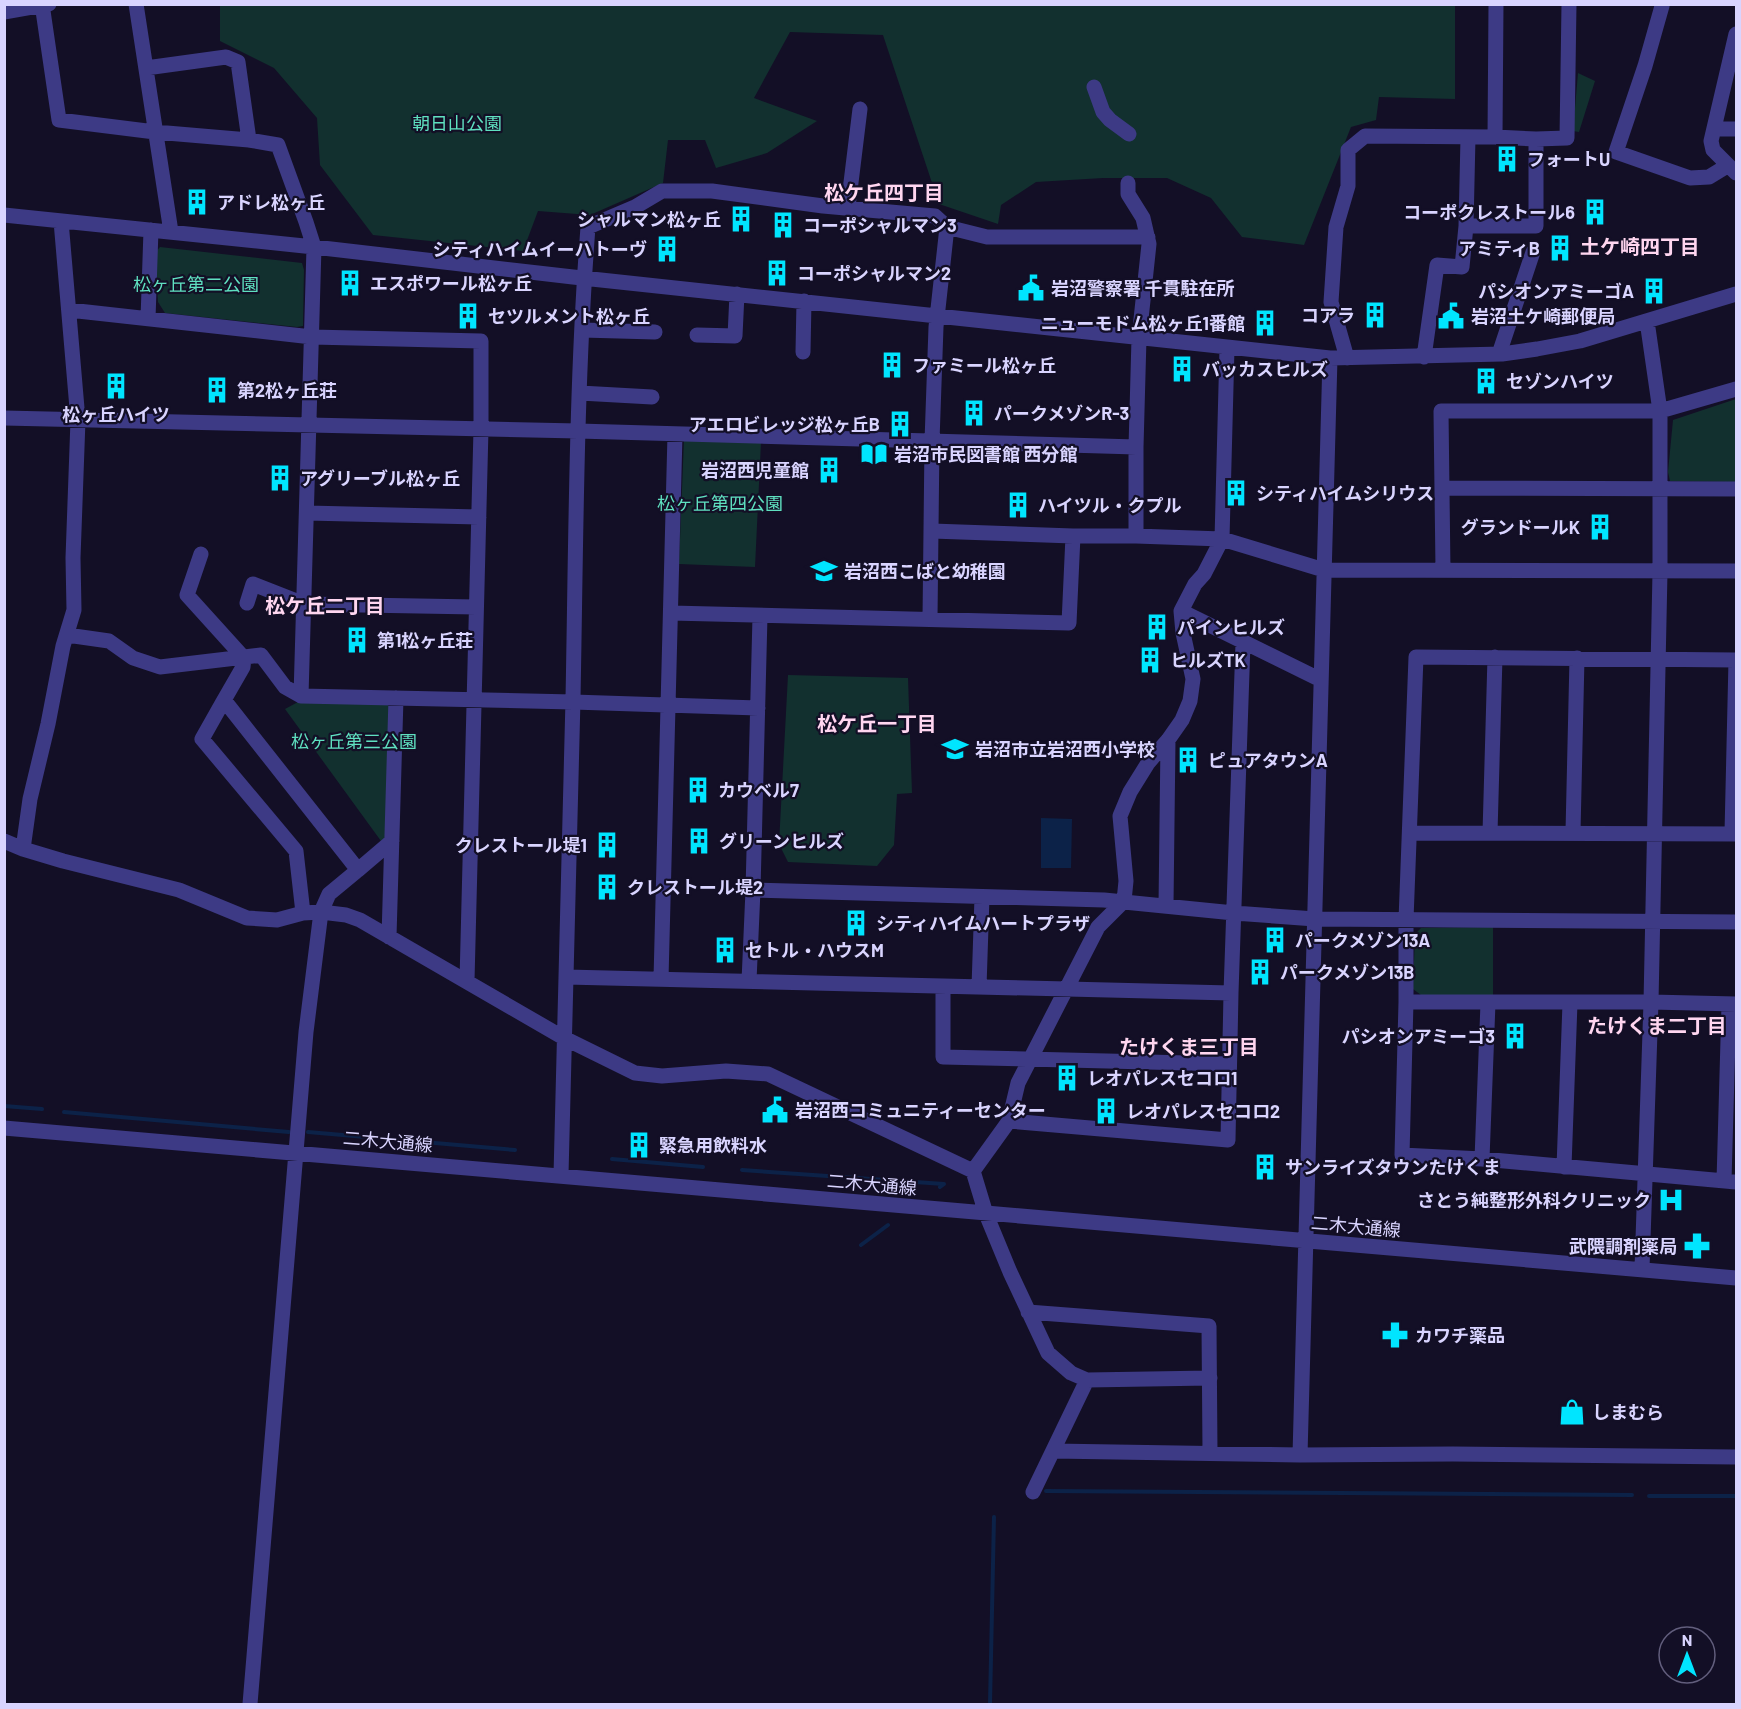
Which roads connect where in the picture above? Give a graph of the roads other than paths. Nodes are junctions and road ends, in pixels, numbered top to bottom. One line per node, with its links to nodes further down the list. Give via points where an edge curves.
1 (136, 4): 8 (street)
2 (1496, 4): 16 (street)
3 (1569, 4): 18 (street, via 1568,138)
4 (45, 5): 6 (street); 13 (street, via 59,120)
5 (1662, 6): 19 (street, via 1616,152 1690,178)
6 (4, 12)
7 (1737, 34): 11 (street)
8 (146, 68): 13 (street); 17 (street, via 226,57 237,62)
9 (1094, 87): 14 (street, via 1103,112)
10 (860, 109): 21 (street)
11 (1714, 129): 12 (street); 19 (street, via 1713,150)
12 (1737, 129)
13 (155, 132): 17 (street); 27 (street)
14 (1128, 134)
15 (1468, 137): 16 (street); 24 (street); 49 (street, via 1365,136 1348,150 1348,186 1336,227 1331,302)
16 (1495, 137): 18 (street)
17 (249, 140): 29 (street, via 278,145)
18 (1536, 140): 24 (street, via 1536,226)
19 (1732, 170)
20 (1128, 183): 28 (street, via 1128,194 1143,218)
21 (848, 207): 25 (street, via 935,216); 31 (street, via 712,191 662,191 588,227)
22 (4, 214): 23 (street)
23 (61, 221): 26 (street); 35 (street)
24 (1466, 226): 47 (street, via 1462,267 1437,265)
25 (947, 227): 28 (street, via 987,237); 36 (street)
26 (152, 230): 27 (street); 37 (street)
27 (171, 232): 29 (street)
28 (1148, 237): 43 (street)
29 (314, 247): 31 (street); 42 (street)
30 (1533, 252): 46 (street)
31 (584, 278): 32 (street); 39 (street)
32 (737, 294): 34 (street); 41 (street, via 735,336)
33 (1737, 294): 38 (street)
34 (804, 301): 36 (street); 45 (street)
35 (69, 310): 37 (street); 55 (street)
36 (937, 317): 43 (street); 60 (street)
37 (148, 319): 42 (street)
38 (1647, 321): 46 (street, via 1580,341); 53 (street)
39 (582, 330): 40 (street); 51 (street)
40 (655, 332)
41 (697, 335)
42 (312, 337): 56 (street); 57 (street, via 481,341)
43 (1139, 338): 44 (street); 61 (street)
44 (1227, 348): 48 (street); 70 (street)
45 (803, 352)
46 (1499, 354): 47 (street)
47 (1424, 357): 49 (street)
48 (1330, 358): 49 (street); 72 (street)
49 (1347, 358)
50 (1737, 389): 53 (street)
51 (580, 393): 52 (street); 58 (street)
52 (652, 397)
53 (1660, 411): 62 (street, via 1441,411); 63 (street)
54 (4, 418): 55 (street)
55 (78, 420): 56 (street); 83 (street, via 74,610)
56 (309, 424): 57 (street); 65 (street)
57 (481, 429): 58 (street); 66 (street)
58 (578, 431): 59 (street); 95 (street)
59 (675, 434): 60 (street); 80 (street)
60 (932, 441): 61 (street); 67 (street)
61 (1136, 447): 69 (street)
62 (1442, 488): 63 (street); 73 (street)
63 (1660, 489): 64 (street); 74 (street)
64 (1737, 489)
65 (307, 513): 66 (street); 77 (street)
66 (479, 517): 78 (street)
67 (932, 531): 68 (street); 82 (street)
68 (1073, 536): 69 (street); 82 (street, via 1069,623)
69 (1136, 536): 70 (street)
70 (1222, 539): 72 (street); 79 (street)
71 (201, 554): 86 (street, via 187,596)
72 (1324, 570): 73 (street); 90 (street)
73 (1443, 570): 74 (street)
74 (1660, 572): 75 (street); 88 (street)
75 (1737, 572)
76 (247, 603): 77 (street, via 253,584)
77 (304, 604): 78 (street); 91 (street)
78 (477, 607): 94 (street)
79 (1181, 611): 84 (street); 98 (street, via 1193,679 1190,701)
80 (671, 613): 81 (street); 96 (street)
81 (760, 616): 82 (street); 97 (street)
82 (930, 619)
83 (67, 635): 86 (street, via 109,640 133,658 160,667); 106 (street, via 30,799)
84 (1243, 643): 90 (street); 114 (street)
85 (1496, 657): 87 (street); 100 (street, via 1416,657); 101 (street)
86 (244, 658): 91 (street, via 261,655 285,687); 93 (street, via 243,668)
87 (1576, 658): 88 (street); 99 (street)
88 (1659, 659): 89 (street); 103 (street)
89 (1736, 660): 102 (street)
90 (1321, 680): 115 (street)
91 (301, 696): 92 (street)
92 (396, 698): 94 (street); 105 (street)
93 (224, 700): 107 (street); 113 (street, via 202,739 296,851)
94 (474, 700): 95 (street); 122 (street)
95 (573, 702): 96 (street); 120 (street)
96 (668, 705): 97 (street); 121 (street)
97 (758, 708): 108 (street)
98 (1168, 740): 110 (street, via 1148,763 1120,816); 111 (street)
99 (1573, 832): 101 (street); 103 (street)
100 (1410, 833): 101 (street); 116 (street)
101 (1490, 833)
102 (1734, 833): 103 (street)
103 (1654, 834): 117 (street)
104 (4, 841): 106 (street)
105 (392, 841): 107 (street); 119 (street)
106 (23, 849): 113 (street, via 179,890 247,918 277,920)
107 (358, 870): 112 (street, via 330,894)
108 (753, 890): 109 (street); 123 (street)
109 (982, 897): 110 (street); 125 (street)
110 (1124, 901): 111 (street); 126 (street, via 1098,927)
111 (1166, 906): 114 (street)
112 (321, 912): 113 (street); 119 (street, via 360,920); 138 (street)
113 (303, 913)
114 (1234, 914): 115 (street); 127 (street)
115 (1315, 919): 116 (street); 146 (street)
116 (1406, 920): 117 (street); 128 (street)
117 (1653, 921): 118 (street); 129 (street)
118 (1737, 922)
119 (389, 937): 122 (street)
120 (566, 977): 121 (street); 133 (street)
121 (661, 979): 123 (street)
122 (467, 981): 133 (street)
123 (748, 981): 124 (street)
124 (943, 986): 125 (street); 134 (street, via 943,1057)
125 (979, 987): 126 (street)
126 (1066, 989): 127 (street); 134 (street)
127 (1231, 993): 135 (street)
128 (1406, 1002): 130 (street); 139 (street, via 1402,1155)
129 (1651, 1002): 131 (street); 132 (street); 142 (street)
130 (1488, 1003): 131 (street); 139 (street)
131 (1569, 1003): 140 (street)
132 (1733, 1004): 144 (street)
133 (564, 1038): 141 (street, via 635,1072 663,1076 726,1071 768,1074); 143 (street)
134 (1030, 1059): 135 (street); 136 (street, via 1018,1083)
135 (1228, 1064): 136 (street, via 1228,1140)
136 (1009, 1121): 141 (street)
137 (4, 1128): 138 (street, 二木大通線)
138 (296, 1153): 143 (street, 二木大通線); 157 (street)
139 (1482, 1159): 140 (street)
140 (1564, 1167): 142 (street)
141 (973, 1171): 145 (street)
142 (1646, 1173): 144 (street); 147 (street)
143 (561, 1175): 145 (street, 二木大通線)
144 (1730, 1182)
145 (986, 1214): 146 (street, 二木大通線); 149 (street)
146 (1306, 1241): 147 (street, 二木大通線); 154 (street)
147 (1642, 1269): 148 (street, 二木大通線)
148 (1737, 1278)
149 (1028, 1312): 150 (street, via 1209,1326); 151 (street, via 1048,1353 1071,1374)
150 (1210, 1378): 151 (street); 153 (street)
151 (1087, 1380): 152 (street)
152 (1053, 1451): 153 (street); 156 (street)
153 (1210, 1452): 154 (street)
154 (1300, 1455): 155 (street)
155 (1737, 1457)
156 (1033, 1492)
157 (250, 1704)

